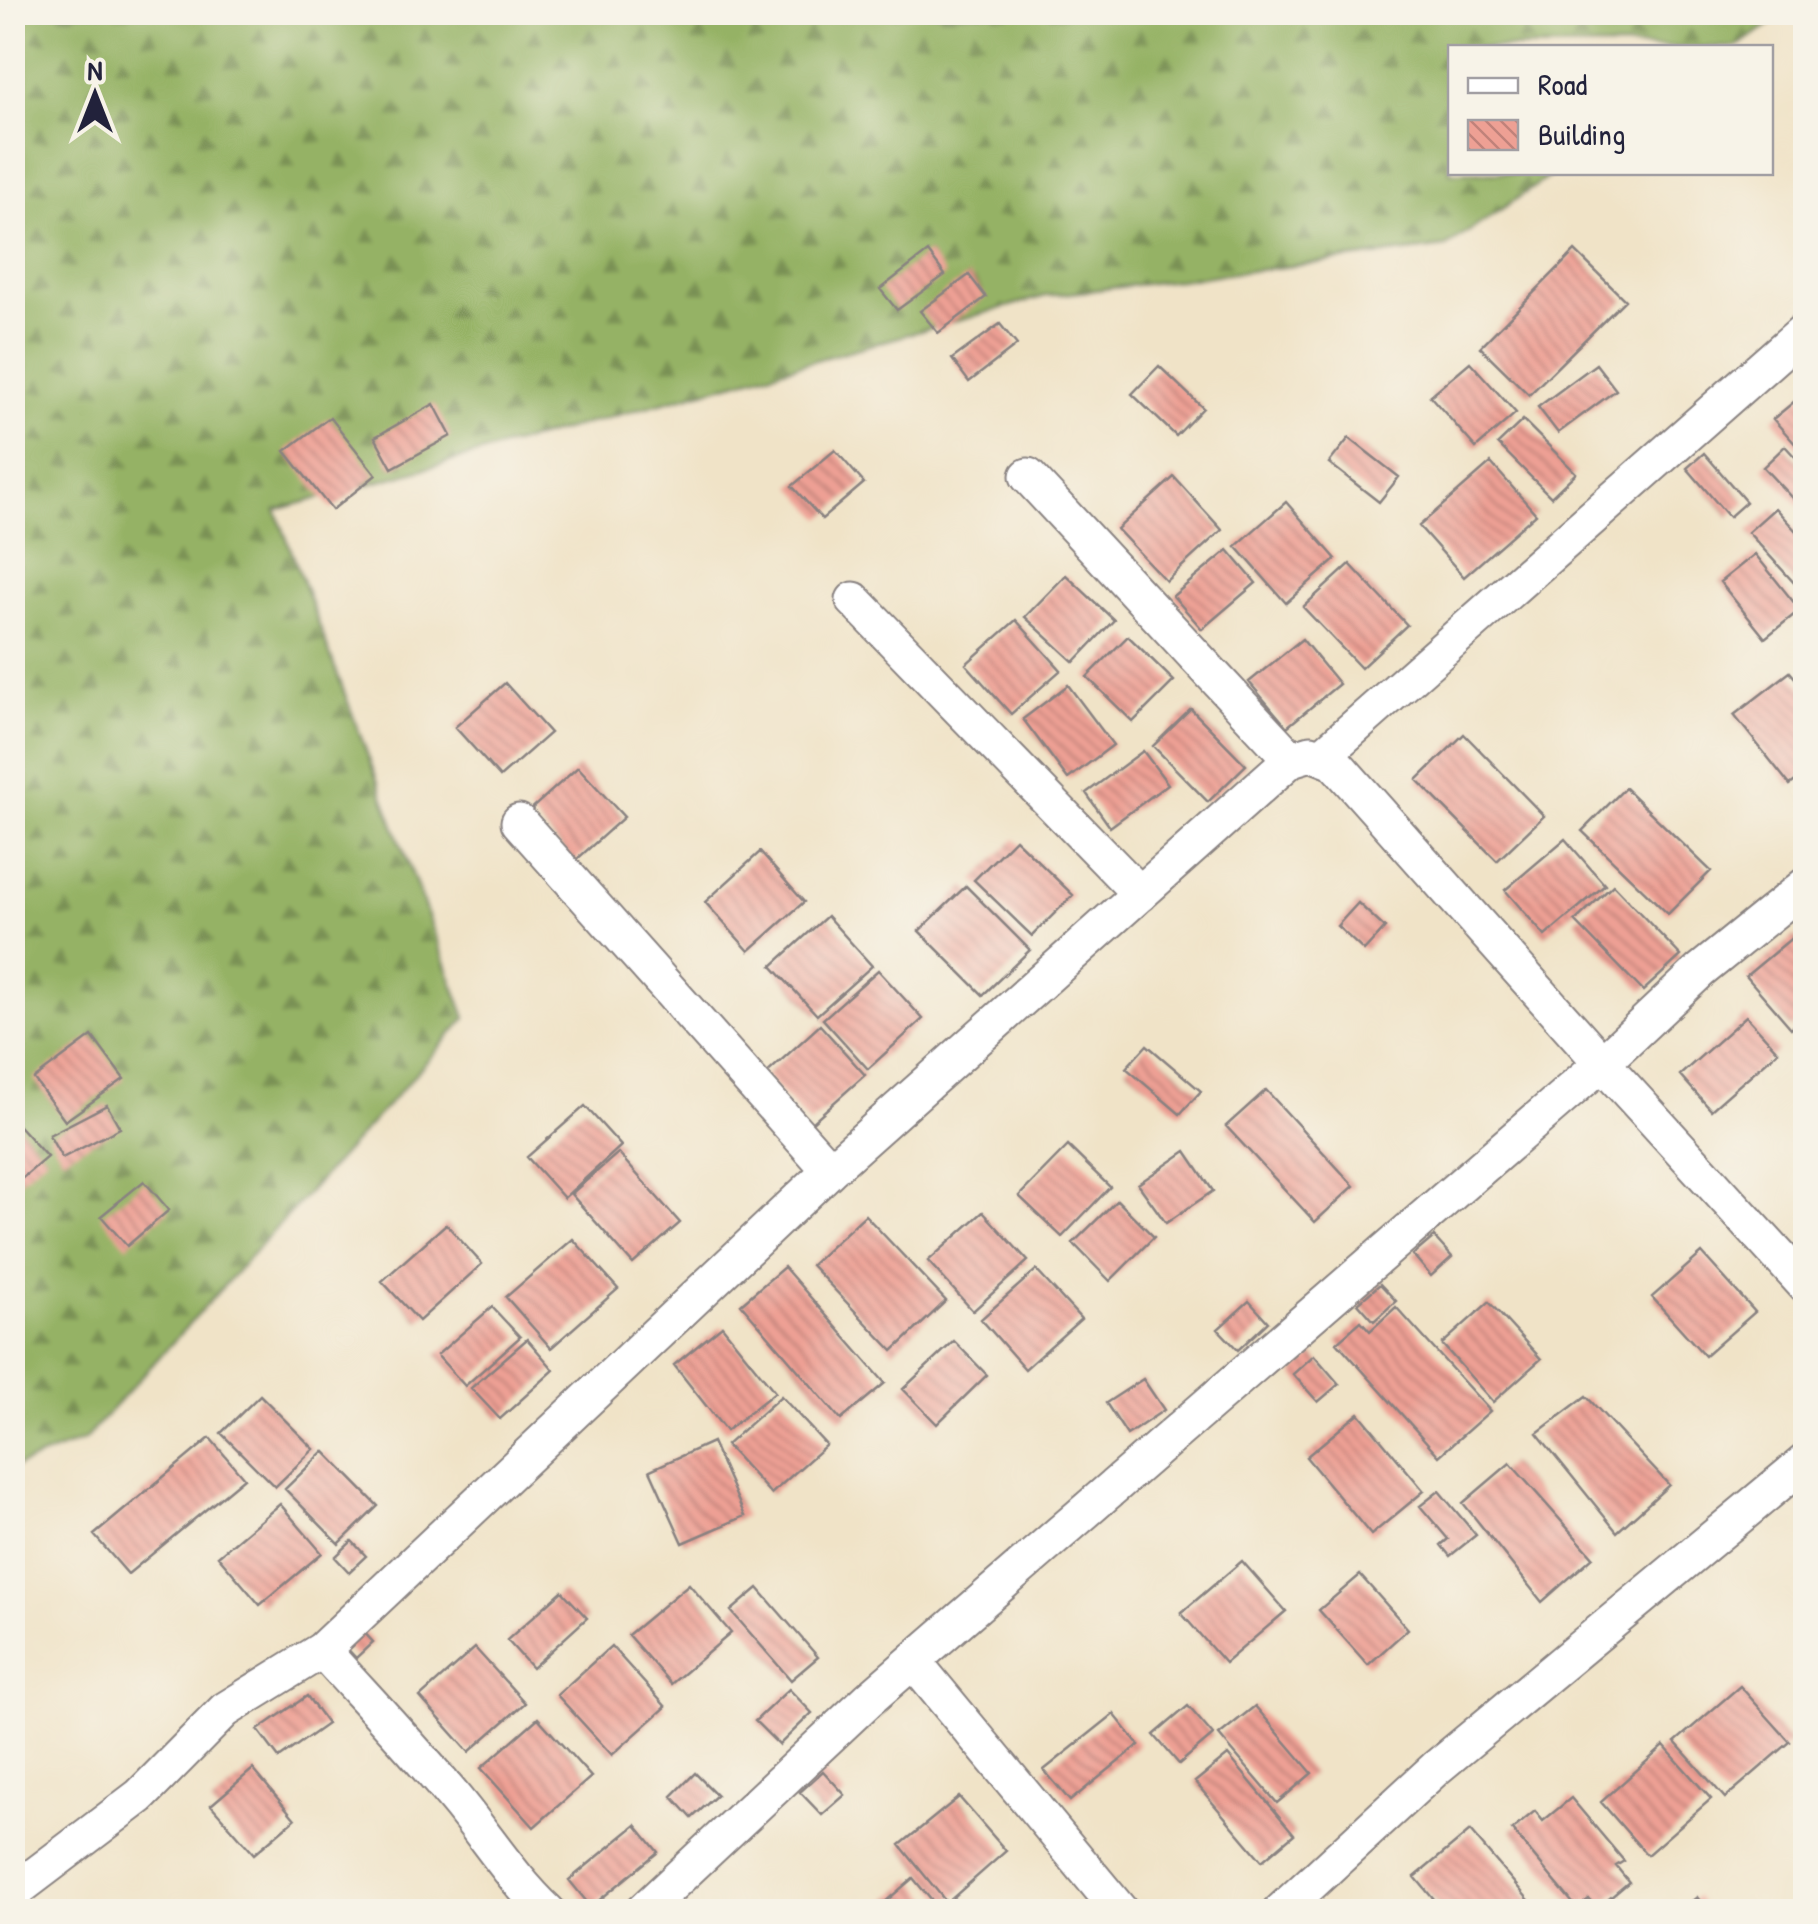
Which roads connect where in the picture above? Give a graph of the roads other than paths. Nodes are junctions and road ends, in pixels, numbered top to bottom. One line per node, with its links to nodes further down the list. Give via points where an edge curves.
1 (1806, 329): 4 (street)
2 (1028, 476): 4 (street)
3 (854, 600): 7 (street)
4 (1306, 758): 7 (street); 8 (street, via 1334,762)
5 (519, 822): 9 (street)
6 (1806, 885): 8 (street)
7 (1140, 894): 9 (street)
8 (1602, 1063): 10 (street); 13 (street)
9 (830, 1170): 12 (street)
10 (1806, 1286)
11 (1806, 1461): 18 (street, via 1436,1768)
12 (322, 1650): 14 (street, via 224,1710 140,1796); 15 (street)
13 (914, 1661): 16 (street); 17 (street)
14 (12, 1893)
15 (548, 1912)
16 (642, 1912)
17 (1120, 1912)
18 (1280, 1912)

